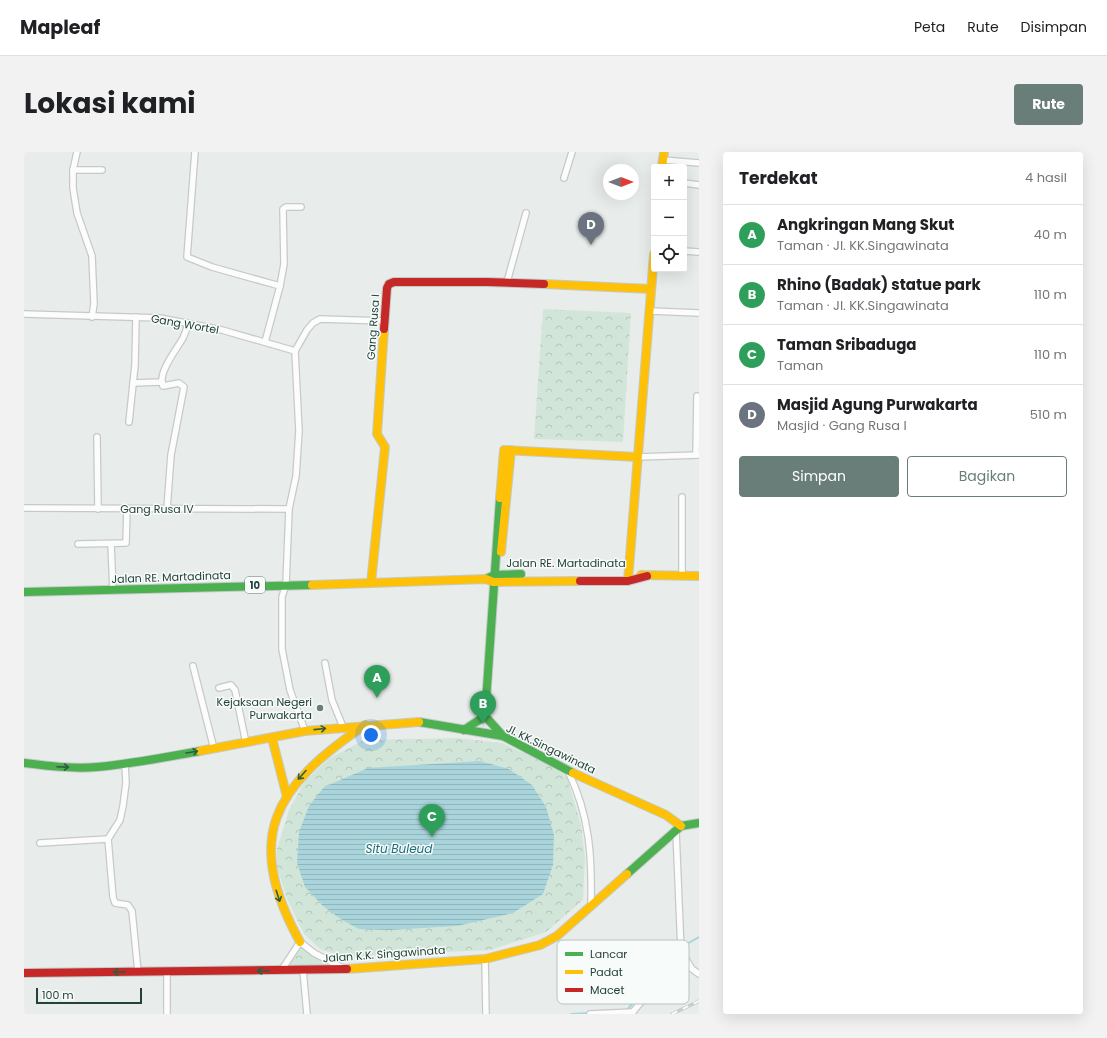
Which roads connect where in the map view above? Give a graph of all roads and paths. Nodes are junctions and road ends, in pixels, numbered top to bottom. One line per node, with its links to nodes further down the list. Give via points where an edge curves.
1 (77, 152): 6 (street)
2 (195, 152): 17 (street, via 187,257 212,267)
3 (572, 152): 8 (street)
4 (663, 160): 5 (street)
5 (699, 163)
6 (73, 170): 7 (street); 22 (street, via 72,188 77,213 92,256)
7 (102, 170)
8 (564, 178)
9 (687, 183): 10 (street)
10 (699, 185)
11 (302, 207): 17 (street, via 283,209 284,264)
12 (526, 213): 16 (street)
13 (687, 251): 14 (street)
14 (699, 252)
15 (652, 272): 18 (main road)
16 (507, 282): 18 (main road, Gang Rusa I); 24 (main road, Gang Rusa I, via 394,282 387,288)
17 (280, 286): 26 (street)
18 (651, 289): 19 (main road)
19 (650, 311): 20 (street); 34 (main road)
20 (699, 313)
21 (24, 314): 22 (street, Gang Wortel)
22 (92, 317): 23 (street, Gang Wortel)
23 (136, 317): 25 (street, Gang Wortel); 29 (street)
24 (385, 321): 27 (street, via 320,319 307,330); 47 (main road, Gang Rusa I, via 378,434 384,447)
25 (188, 323): 26 (street, Gang Wortel); 28 (street, via 183,338 169,361)
26 (265, 342): 27 (street, Gang Wortel)
27 (296, 350): 40 (street, via 300,431 296,476)
28 (162, 382): 29 (street); 37 (street, via 166,387 179,384 184,387 171,454)
29 (133, 383): 31 (street)
30 (697, 396): 33 (street)
31 (129, 422)
32 (97, 437): 38 (street)
33 (698, 455): 34 (street)
34 (637, 457): 45 (main road); 46 (main road, via 508,450)
35 (682, 498): 43 (street)
36 (24, 508): 38 (street, Gang Rusa IV)
37 (167, 508): 39 (street, Gang Rusa IV); 40 (street, Gang Rusa IV)
38 (98, 509): 39 (street, Gang Rusa IV)
39 (127, 509): 42 (street, via 126,544)
40 (289, 509): 48 (street)
41 (78, 544): 42 (street)
42 (111, 544): 49 (street)
43 (682, 576): 44 (main road, Jalan RE. Martadinata / 10); 45 (main road, Jalan RE. Martadinata / 10)
44 (699, 576)
45 (628, 577): 46 (main road, Jalan RE. Martadinata / 10)
46 (494, 578): 47 (main road, Jalan RE. Martadinata / 10); 54 (main road)
47 (371, 583): 48 (main road, Jalan RE. Martadinata / 10)
48 (286, 584): 49 (main road, Jalan RE. Martadinata / 10); 58 (street, via 282,597 282,649 290,690)
49 (114, 591): 50 (main road, Jalan RE. Martadinata / 10)
50 (24, 592)
51 (325, 663): 56 (street, via 332,700)
52 (193, 666): 62 (street)
53 (219, 688): 61 (street, via 231,686 235,690)
54 (486, 716): 57 (main road); 59 (main road)
55 (365, 725): 56 (main road, Jl. KK.Singawinata); 57 (main road, Jl. KK.Singawinata, via 417,722); 66 (main road, one-way to 66, via 311,766)
56 (343, 727): 58 (main road, Jl. KK.Singawinata, one-way to 56)
57 (464, 730): 59 (main road, Jl. KK.Singawinata)
58 (306, 731): 60 (main road, Jl. KK.Singawinata)
59 (503, 736): 65 (main road, Jl. KK.Singawinata)
60 (272, 738): 61 (main road, Jl. KK.Singawinata); 66 (main road)
61 (246, 743): 62 (main road, Jl. KK.Singawinata)
62 (214, 749): 64 (main road, Jl. KK.Singawinata, one-way to 62)
63 (24, 763): 64 (main road, Jl. KK.Singawinata, one-way to 64, via 59,767)
64 (125, 764): 69 (street, via 126,783 120,820)
65 (568, 770): 68 (main road, Jl. KK.Singawinata, via 666,815); 71 (street, via 587,822 592,863)
66 (287, 797): 73 (main road, one-way to 73, via 273,830 269,848 270,867 285,913)
67 (699, 824): 68 (main road)
68 (678, 828): 71 (main road, Jalan K.K. Singawinata); 72 (street)
69 (108, 840): 70 (street); 80 (street, via 113,897 115,903 128,905 132,911)
70 (40, 843)
71 (591, 906): 74 (main road, Jalan K.K. Singawinata, via 557,936 540,945)
72 (680, 940)
73 (300, 942): 76 (street, via 314,953); 79 (street)
74 (485, 958): 76 (main road, Jalan K.K. Singawinata); 87 (street)
75 (689, 964): 82 (street)
76 (344, 969): 77 (main road, Jalan K.K. Singawinata)
77 (303, 970): 79 (main road, Jalan K.K. Singawinata); 86 (street)
78 (167, 971): 79 (main road, Jalan K.K. Singawinata, one-way to 78); 80 (main road, Jalan K.K. Singawinata); 85 (street)
79 (281, 971)
80 (138, 972): 81 (main road, Jalan K.K. Singawinata, one-way to 81)
81 (24, 973)
82 (699, 974)
83 (639, 1004): 84 (street)
84 (632, 1013): 88 (street)
85 (167, 1014)
86 (306, 1014)
87 (486, 1014)
88 (590, 1014)

